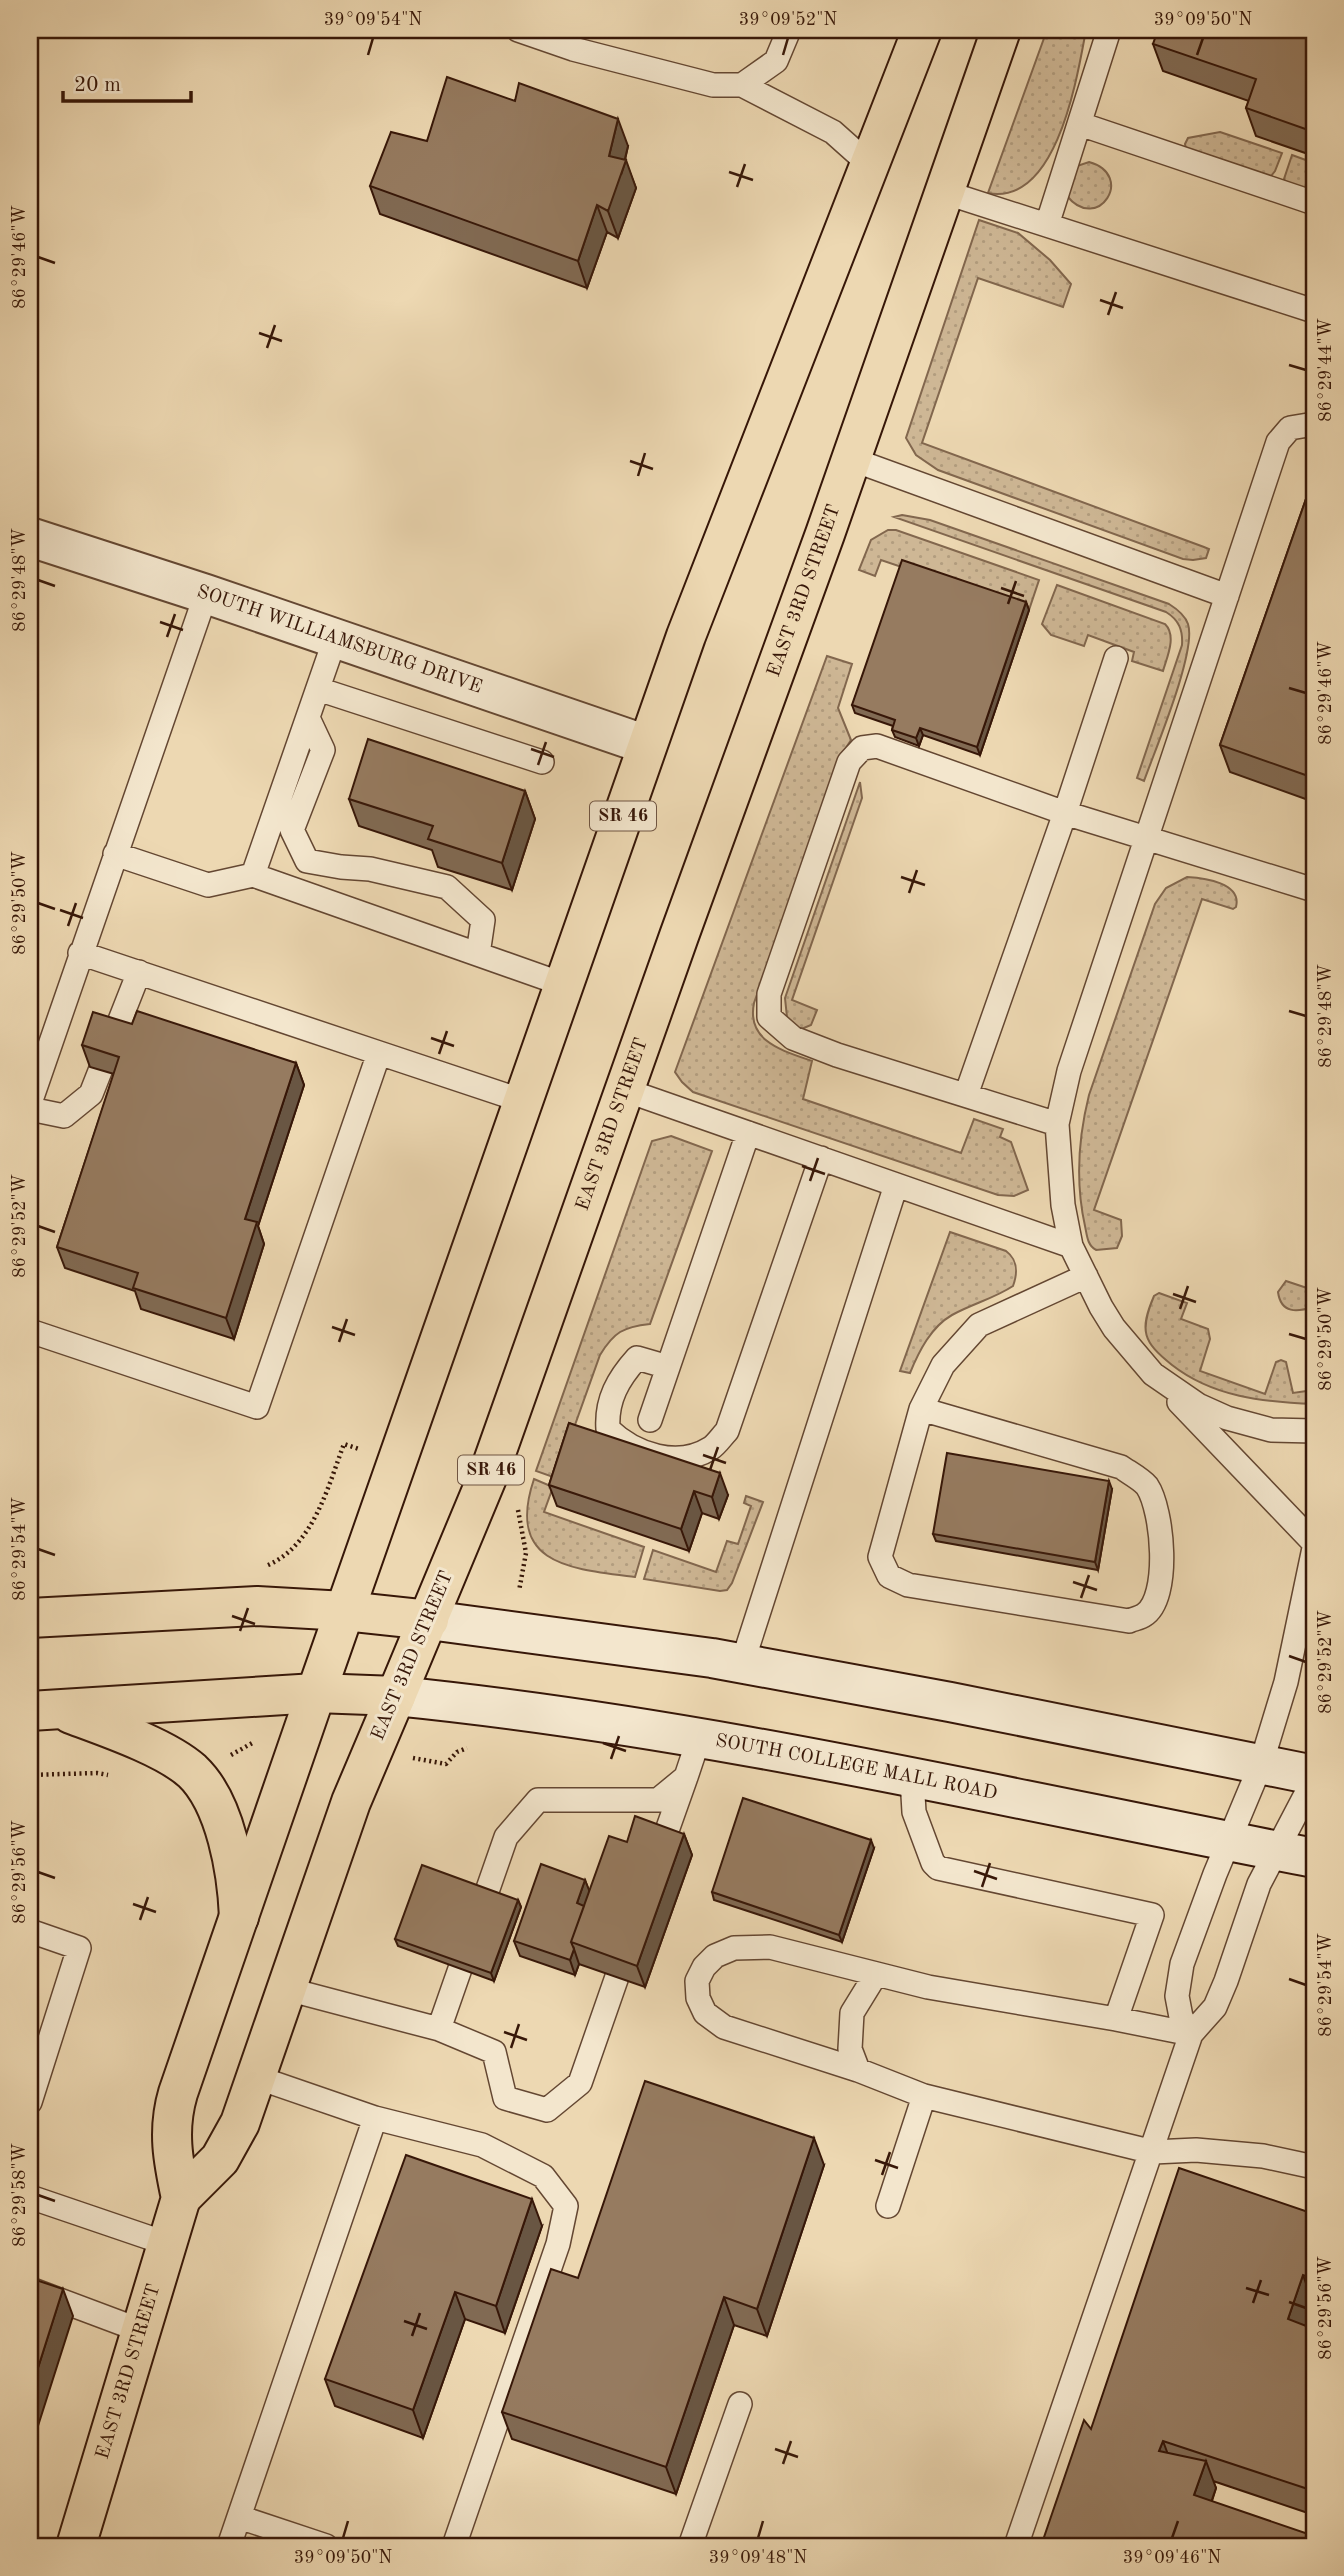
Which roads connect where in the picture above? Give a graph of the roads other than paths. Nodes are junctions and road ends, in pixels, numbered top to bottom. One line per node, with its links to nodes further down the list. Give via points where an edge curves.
1 (518, 30): 6 (lane)
2 (789, 30): 7 (lane, via 776,61)
3 (922, 30): 9 (main road, EAST 3RD STREET / SR 46)
4 (1001, 30): 10 (main road, EAST 3RD STREET / SR 46)
5 (1110, 30): 8 (lane)
6 (567, 39): 7 (lane, via 713,85)
7 (742, 85): 9 (lane, via 833,132)
8 (1080, 124): 11 (lane); 12 (lane)
9 (870, 165): 23 (main road, EAST 3RD STREET / SR 46)
10 (944, 192): 12 (lane); 15 (main road, EAST 3RD STREET / SR 46)
11 (1314, 203)
12 (1047, 225): 13 (lane)
13 (1314, 311)
14 (1314, 427): 18 (lane, via 1290,428 1278,442)
15 (851, 459): 18 (lane); 35 (main road, EAST 3RD STREET / SR 46)
16 (30, 537): 17 (main road, SOUTH WILLIAMSBURG DRIVE)
17 (206, 594): 19 (main road, SOUTH WILLIAMSBURG DRIVE); 27 (lane)
18 (1227, 596): 26 (lane)
19 (335, 639): 21 (lane); 23 (main road, SOUTH WILLIAMSBURG DRIVE)
20 (1116, 658): 25 (lane)
21 (318, 689): 22 (lane); 24 (lane)
22 (307, 718): 28 (lane); 31 (lane, via 323,750 292,830 307,861 370,869 447,887 483,920)
23 (647, 745): 33 (main road, EAST 3RD STREET / SR 46)
24 (542, 762)
25 (1065, 813): 26 (lane); 36 (lane); 36 (lane, via 877,746 862,748 849,762 769,994 769,1017 793,1038)
26 (1148, 838): 29 (lane); 40 (lane, via 1069,1071)
27 (115, 854): 28 (lane, via 208,885); 30 (lane)
28 (253, 875): 31 (lane)
29 (1314, 890)
30 (80, 953): 32 (lane); 38 (lane)
31 (478, 954): 33 (lane)
32 (138, 972): 34 (lane); 39 (lane, via 91,1094 64,1116)
33 (565, 985): 37 (main road, EAST 3RD STREET / SR 46)
34 (379, 1053): 37 (lane); 46 (lane, via 257,1406)
35 (625, 1090): 41 (lane); 55 (main road, EAST 3RD STREET / SR 46, via 489,1473)
36 (965, 1095): 40 (lane)
37 (523, 1101): 53 (main road, EAST 3RD STREET / SR 46)
38 (30, 1104)
39 (30, 1109)
40 (1057, 1124): 44 (lane)
41 (748, 1133): 42 (lane); 47 (lane)
42 (821, 1158): 43 (lane); 47 (lane, via 727,1431 713,1447 687,1458 671,1459 631,1448 608,1429 613,1391 637,1358)
43 (896, 1185): 44 (lane); 56 (lane)
44 (1071, 1246): 45 (lane)
45 (1086, 1276): 48 (lane, via 1114,1328); 49 (lane, via 979,1325 943,1365)
46 (30, 1331)
47 (668, 1367): 50 (lane)
48 (1153, 1374): 51 (lane, via 1198,1405 1227,1418 1271,1430); 52 (lane)
49 (921, 1409): 49 (lane, via 880,1557 889,1576 908,1585 1129,1621 1146,1615 1158,1595 1162,1554 1157,1511 1146,1485 1121,1467)
50 (650, 1420)
51 (1314, 1431)
52 (1314, 1545): 61 (lane, via 1286,1682)
53 (345, 1611): 54 (main road, via 226,1606); 55 (main road); 57 (main road, EAST 3RD STREET)
54 (30, 1618)
55 (429, 1620): 56 (main road); 58 (main road, EAST 3RD STREET / SR 46)
56 (742, 1664): 61 (main road)
57 (316, 1693): 58 (main road); 59 (main road); 69 (main road, EAST 3RD STREET)
58 (396, 1696): 60 (main road, SOUTH COLLEGE MALL ROAD); 73 (main road, EAST 3RD STREET, via 351,1802)
59 (45, 1710): 69 (main road, via 104,1726 168,1755 199,1778 208,1789 228,1844)
60 (699, 1738): 62 (lane); 64 (main road, SOUTH COLLEGE MALL ROAD)
61 (1261, 1764): 63 (main road); 65 (lane)
62 (686, 1777): 68 (lane); 75 (lane, via 658,1800 538,1800 506,1837)
63 (1314, 1777): 66 (lane)
64 (912, 1778): 65 (main road, SOUTH COLLEGE MALL ROAD); 74 (lane, via 914,1812 938,1868 1152,1915)
65 (1228, 1841): 66 (main road, SOUTH COLLEGE MALL ROAD); 76 (lane, via 1182,1964 1177,1996 1181,2017)
66 (1277, 1851): 67 (main road, SOUTH COLLEGE MALL ROAD); 76 (lane, via 1259,1884 1215,2007)
67 (1314, 1858)
68 (650, 1879)
69 (239, 1917): 85 (main road, EAST 3RD STREET, via 172,2117 170,2140)
70 (633, 1930): 75 (lane, via 580,2083 547,2110 505,2098 494,2052)
71 (30, 1931): 80 (lane, via 79,1948)
72 (876, 1974): 74 (lane); 77 (lane, via 852,2013 850,2049); 77 (lane, via 770,1947 734,1948 715,1956 697,1981 705,2013 724,2027)
73 (286, 1989): 75 (lane); 78 (main road, EAST 3RD STREET)
74 (1116, 2019): 76 (lane)
75 (439, 2029)
76 (1191, 2034): 82 (lane)
77 (858, 2070): 79 (lane)
78 (256, 2077): 81 (lane); 85 (main road, EAST 3RD STREET, via 231,2142)
79 (924, 2096): 82 (lane); 86 (lane)
80 (30, 2102)
81 (375, 2118): 91 (lane); 95 (lane, via 481,2145 543,2176 566,2206 558,2244)
82 (1153, 2152): 83 (lane, via 1196,2150 1263,2156); 97 (lane)
83 (1314, 2167)
84 (30, 2197): 87 (lane)
85 (181, 2199): 87 (main road, EAST 3RD STREET)
86 (888, 2206)
87 (168, 2244): 89 (main road, EAST 3RD STREET)
88 (30, 2289): 89 (lane)
89 (142, 2331): 92 (main road, EAST 3RD STREET)
90 (740, 2404): 96 (lane)
91 (239, 2517): 93 (lane); 94 (lane)
92 (76, 2546)
93 (229, 2546)
94 (326, 2546)
95 (454, 2546)
96 (690, 2546)
97 (1016, 2546)

